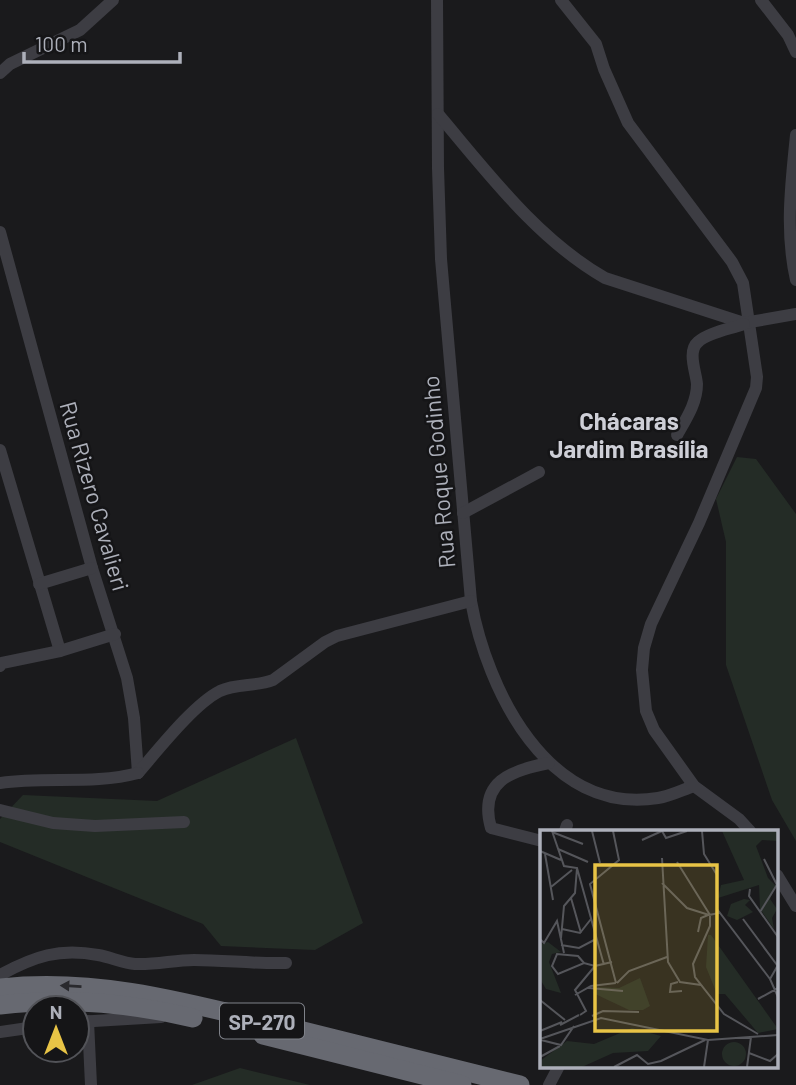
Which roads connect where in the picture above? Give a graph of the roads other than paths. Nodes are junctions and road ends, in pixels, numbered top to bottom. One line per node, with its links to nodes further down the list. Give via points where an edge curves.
1 (113, 0): 6 (street, via 80,30)
2 (437, 0): 7 (street, Rua Roque Godinho)
3 (561, 0): 12 (street, via 596,44 628,123 732,262 743,283)
4 (761, 0): 5 (street)
5 (796, 51)
6 (0, 73)
7 (438, 114): 12 (street, via 499,187 548,237 587,267 627,286); 17 (street, Rua Roque Godinho, via 441,259)
8 (796, 135): 10 (street, via 789,223)
9 (0, 232): 18 (street, Rua Rizero Cavalieri)
10 (796, 280)
11 (796, 314): 12 (street)
12 (747, 323): 13 (street, via 694,345 695,402); 27 (street, via 757,377 753,400 644,648 646,711 654,730)
13 (677, 435)
14 (0, 450): 16 (street)
15 (539, 472): 17 (street)
16 (4, 485): 19 (street)
17 (463, 513): 20 (street, Rua Roque Godinho)
18 (92, 568): 19 (street); 21 (street, Rua Rizero Cavalieri)
19 (39, 584): 22 (street)
20 (471, 601): 24 (street, Rua Roque Godinho, via 490,671 529,742); 25 (street, via 351,631 325,642 265,683 222,690 197,709)
21 (115, 634): 22 (street); 25 (street, Rua Rizero Cavalieri, via 131,695)
22 (61, 651): 23 (street)
23 (1, 664)
24 (550, 763): 27 (street, Rua Roque Godinho, via 593,790 627,799 669,796); 31 (street, via 514,771 499,780 487,813 491,828)
25 (138, 773): 26 (street, via 108,779)
26 (0, 783)
27 (694, 786): 30 (street)
28 (0, 810): 29 (street, via 53,823 95,826)
29 (184, 822)
30 (749, 830)
31 (540, 840)
32 (778, 877): 33 (street)
33 (796, 906)
34 (286, 963): 35 (street, via 198,960 132,964 79,952 55,952)
35 (0, 975)
36 (0, 988): 46 (highway, SP-270, one-way to 36, via 146,994 71,985)
37 (0, 1005): 38 (highway, SP-270, via 36,1000 93,1003)
38 (190, 1017): 39 (street); 45 (highway, SP-270)
39 (91, 1022)
40 (21, 1029): 41 (street)
41 (0, 1031)
42 (88, 1064): 44 (street)
43 (558, 1068): 47 (street)
44 (91, 1085)
45 (462, 1085)
46 (520, 1085)
47 (549, 1085)

